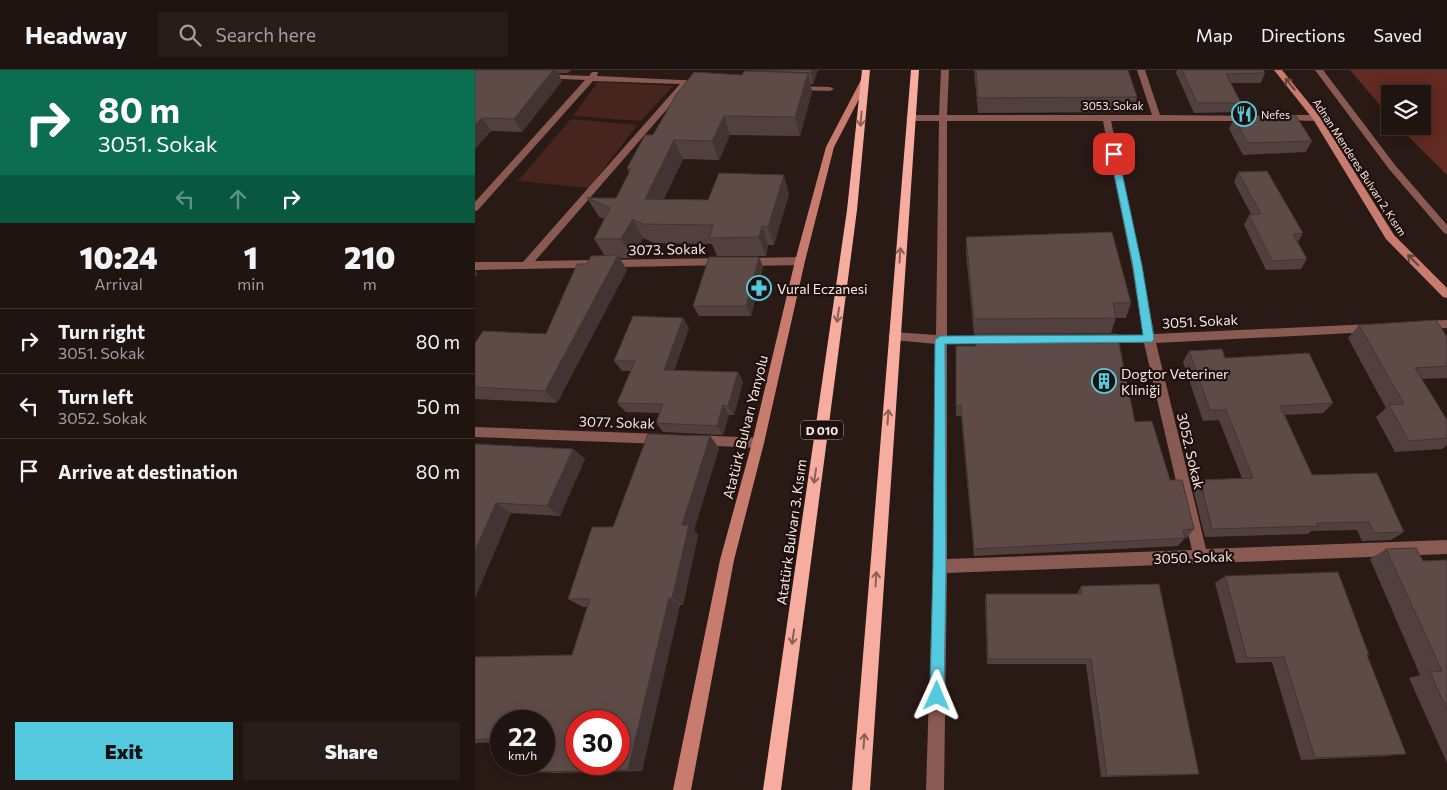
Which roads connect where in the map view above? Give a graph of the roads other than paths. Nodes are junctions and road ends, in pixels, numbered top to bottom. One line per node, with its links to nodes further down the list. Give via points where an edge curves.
1 (599, 70): 9 (street)
2 (915, 70): 16 (highway)
3 (945, 70): 17 (street)
4 (1141, 70): 15 (street)
5 (1278, 70): 18 (main road, Adnan Menderes Bulvarı 2. Kısım, one-way to 5)
6 (1319, 70): 20 (street, via 1392,167)
7 (865, 75): 21 (main road, Atatürk Bulvarı Yanyolu, via 830,147); 39 (highway, Atatürk Bulvarı 3. Kısım / D 010, one-way to 39, via 852,210)
8 (533, 76): 9 (street)
9 (591, 78): 10 (street); 19 (street)
10 (686, 82): 11 (street); 22 (street)
11 (715, 84)
12 (782, 87): 13 (street)
13 (830, 89)
14 (1106, 116): 15 (street, 3053. Sokak); 17 (street, 3053. Sokak); 30 (street, 3052. Sokak)
15 (1156, 116): 18 (street, 3053. Sokak)
16 (910, 118): 17 (street, 3053. Sokak); 28 (highway, one-way to 16)
17 (943, 118): 31 (street)
18 (1317, 118): 24 (main road, Adnan Menderes Bulvarı 2. Kısım, one-way to 18, via 1390,237)
19 (475, 208)
20 (1447, 231)
21 (800, 261): 22 (street, 3073. Sokak); 34 (main road, Atatürk Bulvarı Yanyolu)
22 (526, 265): 23 (street, 3073. Sokak)
23 (475, 266)
24 (1447, 294)
25 (1447, 324): 26 (street)
26 (1407, 326)
27 (1387, 327): 30 (street, 3051. Sokak)
28 (894, 336): 31 (street); 40 (highway, one-way to 28)
29 (1089, 339): 30 (street, 3051. Sokak)
30 (1149, 339): 36 (street, 3052. Sokak)
31 (940, 340): 32 (street); 37 (street)
32 (1000, 340)
33 (475, 432): 34 (street, 3077. Sokak)
34 (758, 443): 38 (main road, Atatürk Bulvarı Yanyolu, via 727,560)
35 (1447, 547): 36 (street, 3050. Sokak)
36 (1201, 557): 37 (street, 3050. Sokak)
37 (940, 566): 41 (street)
38 (682, 790)
39 (772, 790)
40 (861, 790)
41 (935, 790)

